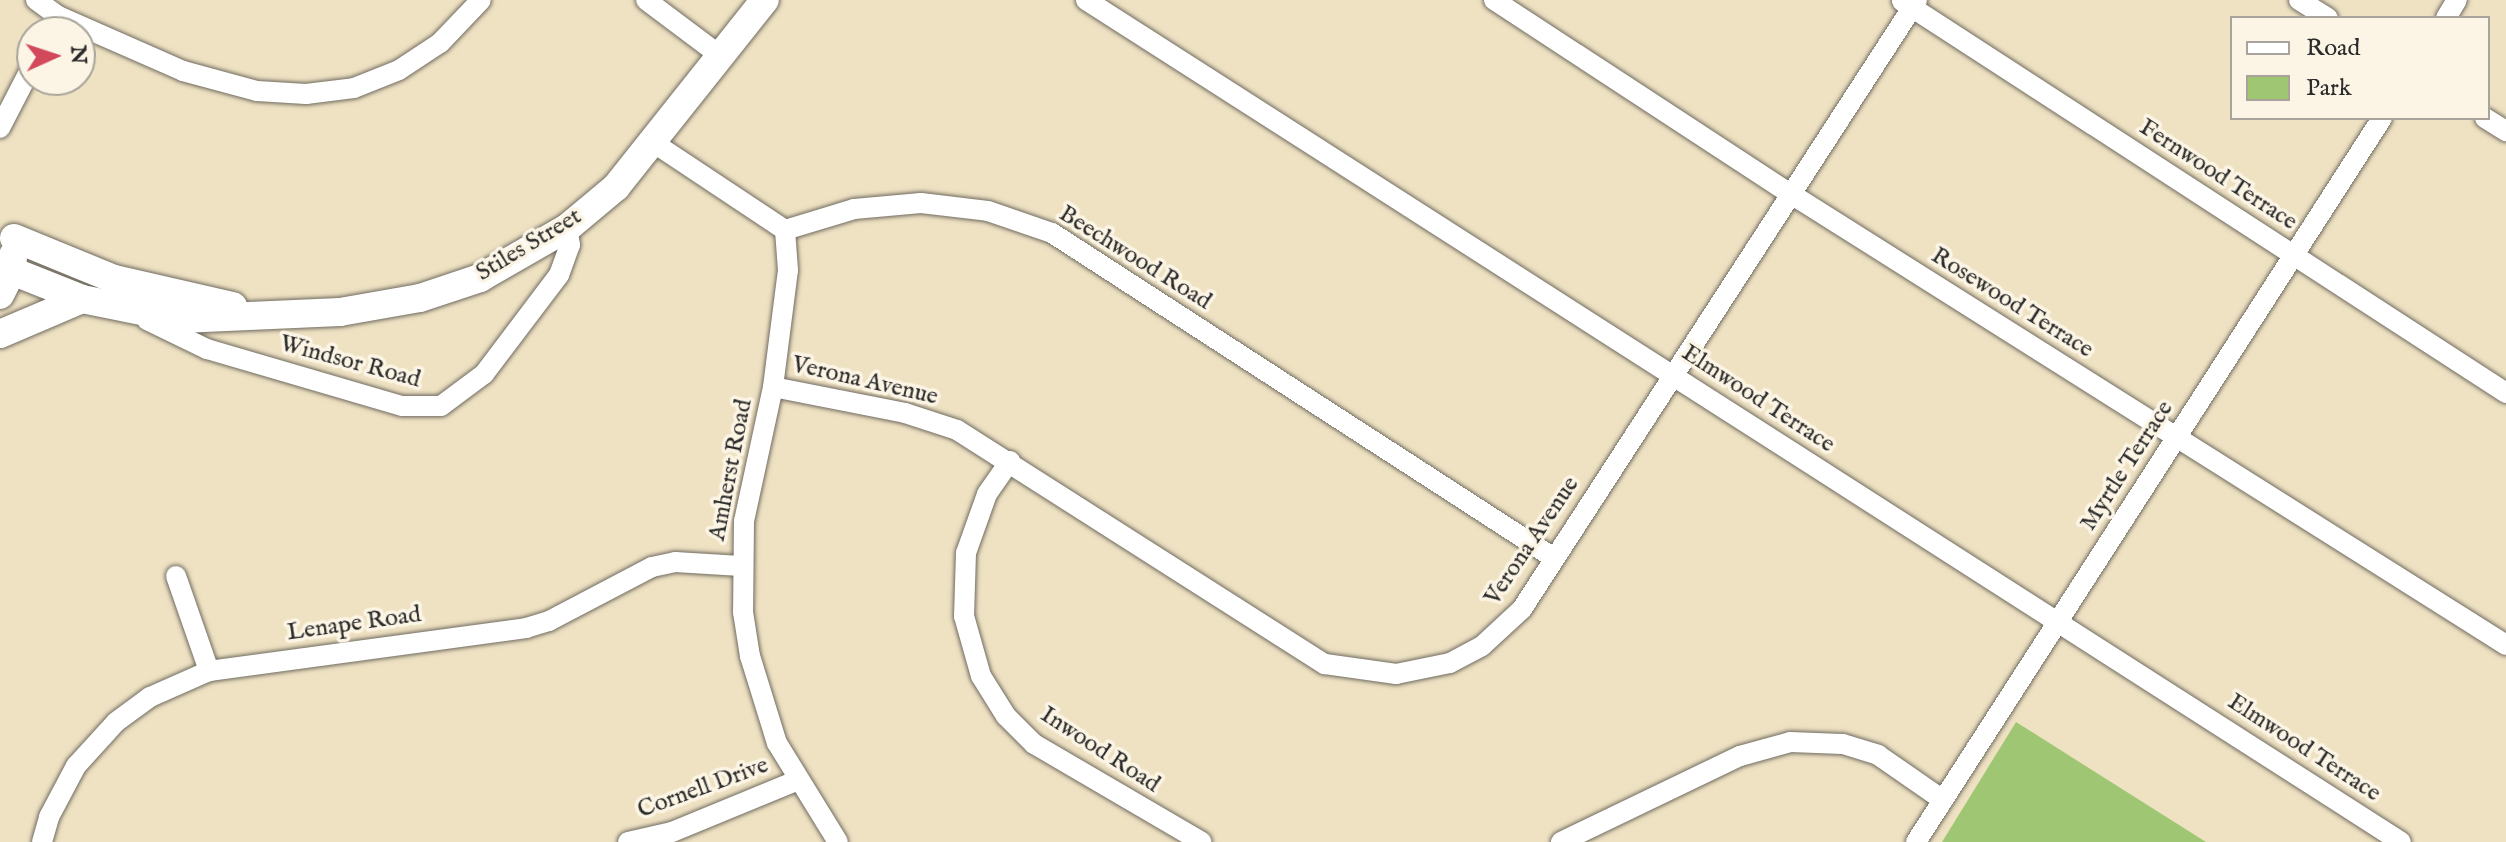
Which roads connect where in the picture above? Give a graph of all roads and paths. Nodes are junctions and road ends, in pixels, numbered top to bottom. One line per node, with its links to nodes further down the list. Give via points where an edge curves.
1 (481, 0): 9 (street, via 420,58 377,80 330,93 257,91)
2 (646, 0): 10 (street)
3 (765, 0): 10 (main road, Stiles Street)
4 (1086, 0): 26 (street, Elmwood Terrace)
5 (1494, 0): 17 (street, Rosewood Terrace)
6 (2299, 0): 8 (street)
7 (1910, 2): 17 (street, Verona Avenue); 20 (street, Fernwood Terrace)
8 (2325, 16)
9 (96, 39)
10 (722, 57): 16 (main road, Stiles Street)
11 (17, 96): 14 (street)
12 (2381, 120): 20 (street, Myrtle Terrace)
13 (2488, 120): 15 (street)
14 (0, 128)
15 (2506, 131)
16 (654, 143): 18 (main road, Stiles Street, via 616,187); 19 (street)
17 (1791, 194): 26 (street, Verona Avenue); 29 (street, Rosewood Terrace)
18 (567, 228): 23 (street, Windsor Road, via 570,245 559,275 484,374 441,406 402,406 207,349); 24 (main road, Stiles Street, via 480,278 420,298 340,312)
19 (785, 230): 27 (street, Amherst Road, via 788,270); 31 (street, Beechwood Road, via 854,209 921,203 988,211 1052,233)
20 (2293, 255): 28 (street, Fernwood Terrace); 29 (street, Myrtle Terrace)
21 (7, 264): 22 (main road, Stiles Street); 24 (main road, Stiles Street, via 114,279 232,305)
22 (82, 299): 23 (main road, Stiles Street); 25 (main road)
23 (125, 310): 24 (main road, Stiles Street, via 181,319)
24 (247, 314)
25 (0, 334)
26 (1673, 376): 31 (street, Verona Avenue); 34 (street, Elmwood Terrace)
27 (773, 387): 30 (street, Verona Avenue, via 905,413 957,430); 32 (street, Amherst Road, via 744,521)
28 (2506, 393)
29 (2176, 437): 34 (street, Myrtle Terrace); 35 (street, Rosewood Terrace)
30 (1010, 461): 31 (street, Verona Avenue, via 1285,642 1325,664 1360,673 1414,672 1466,655 1522,609); 42 (street, Inwood Road, via 978,513 963,574 967,637 981,676 1006,716 1034,744)
31 (1554, 558)
32 (741, 566): 36 (street, Lenape Road, via 675,562 652,567 526,628); 37 (street, Amherst Road, via 750,656 777,743)
33 (176, 576): 36 (street)
34 (2057, 622): 38 (street, Myrtle Terrace); 45 (street, Elmwood Terrace)
35 (2506, 645)
36 (209, 671): 39 (street, Lenape Road, via 150,697 116,722 76,766)
37 (796, 781): 40 (street, Cornell Drive, via 685,828); 41 (street, Amherst Road)
38 (1943, 800): 43 (street, via 1878,755 1843,744 1790,742 1740,756); 44 (street, Myrtle Terrace)
39 (42, 842)
40 (628, 842)
41 (838, 842)
42 (1202, 842)
43 (1561, 842)
44 (1916, 842)
45 (2401, 842)

